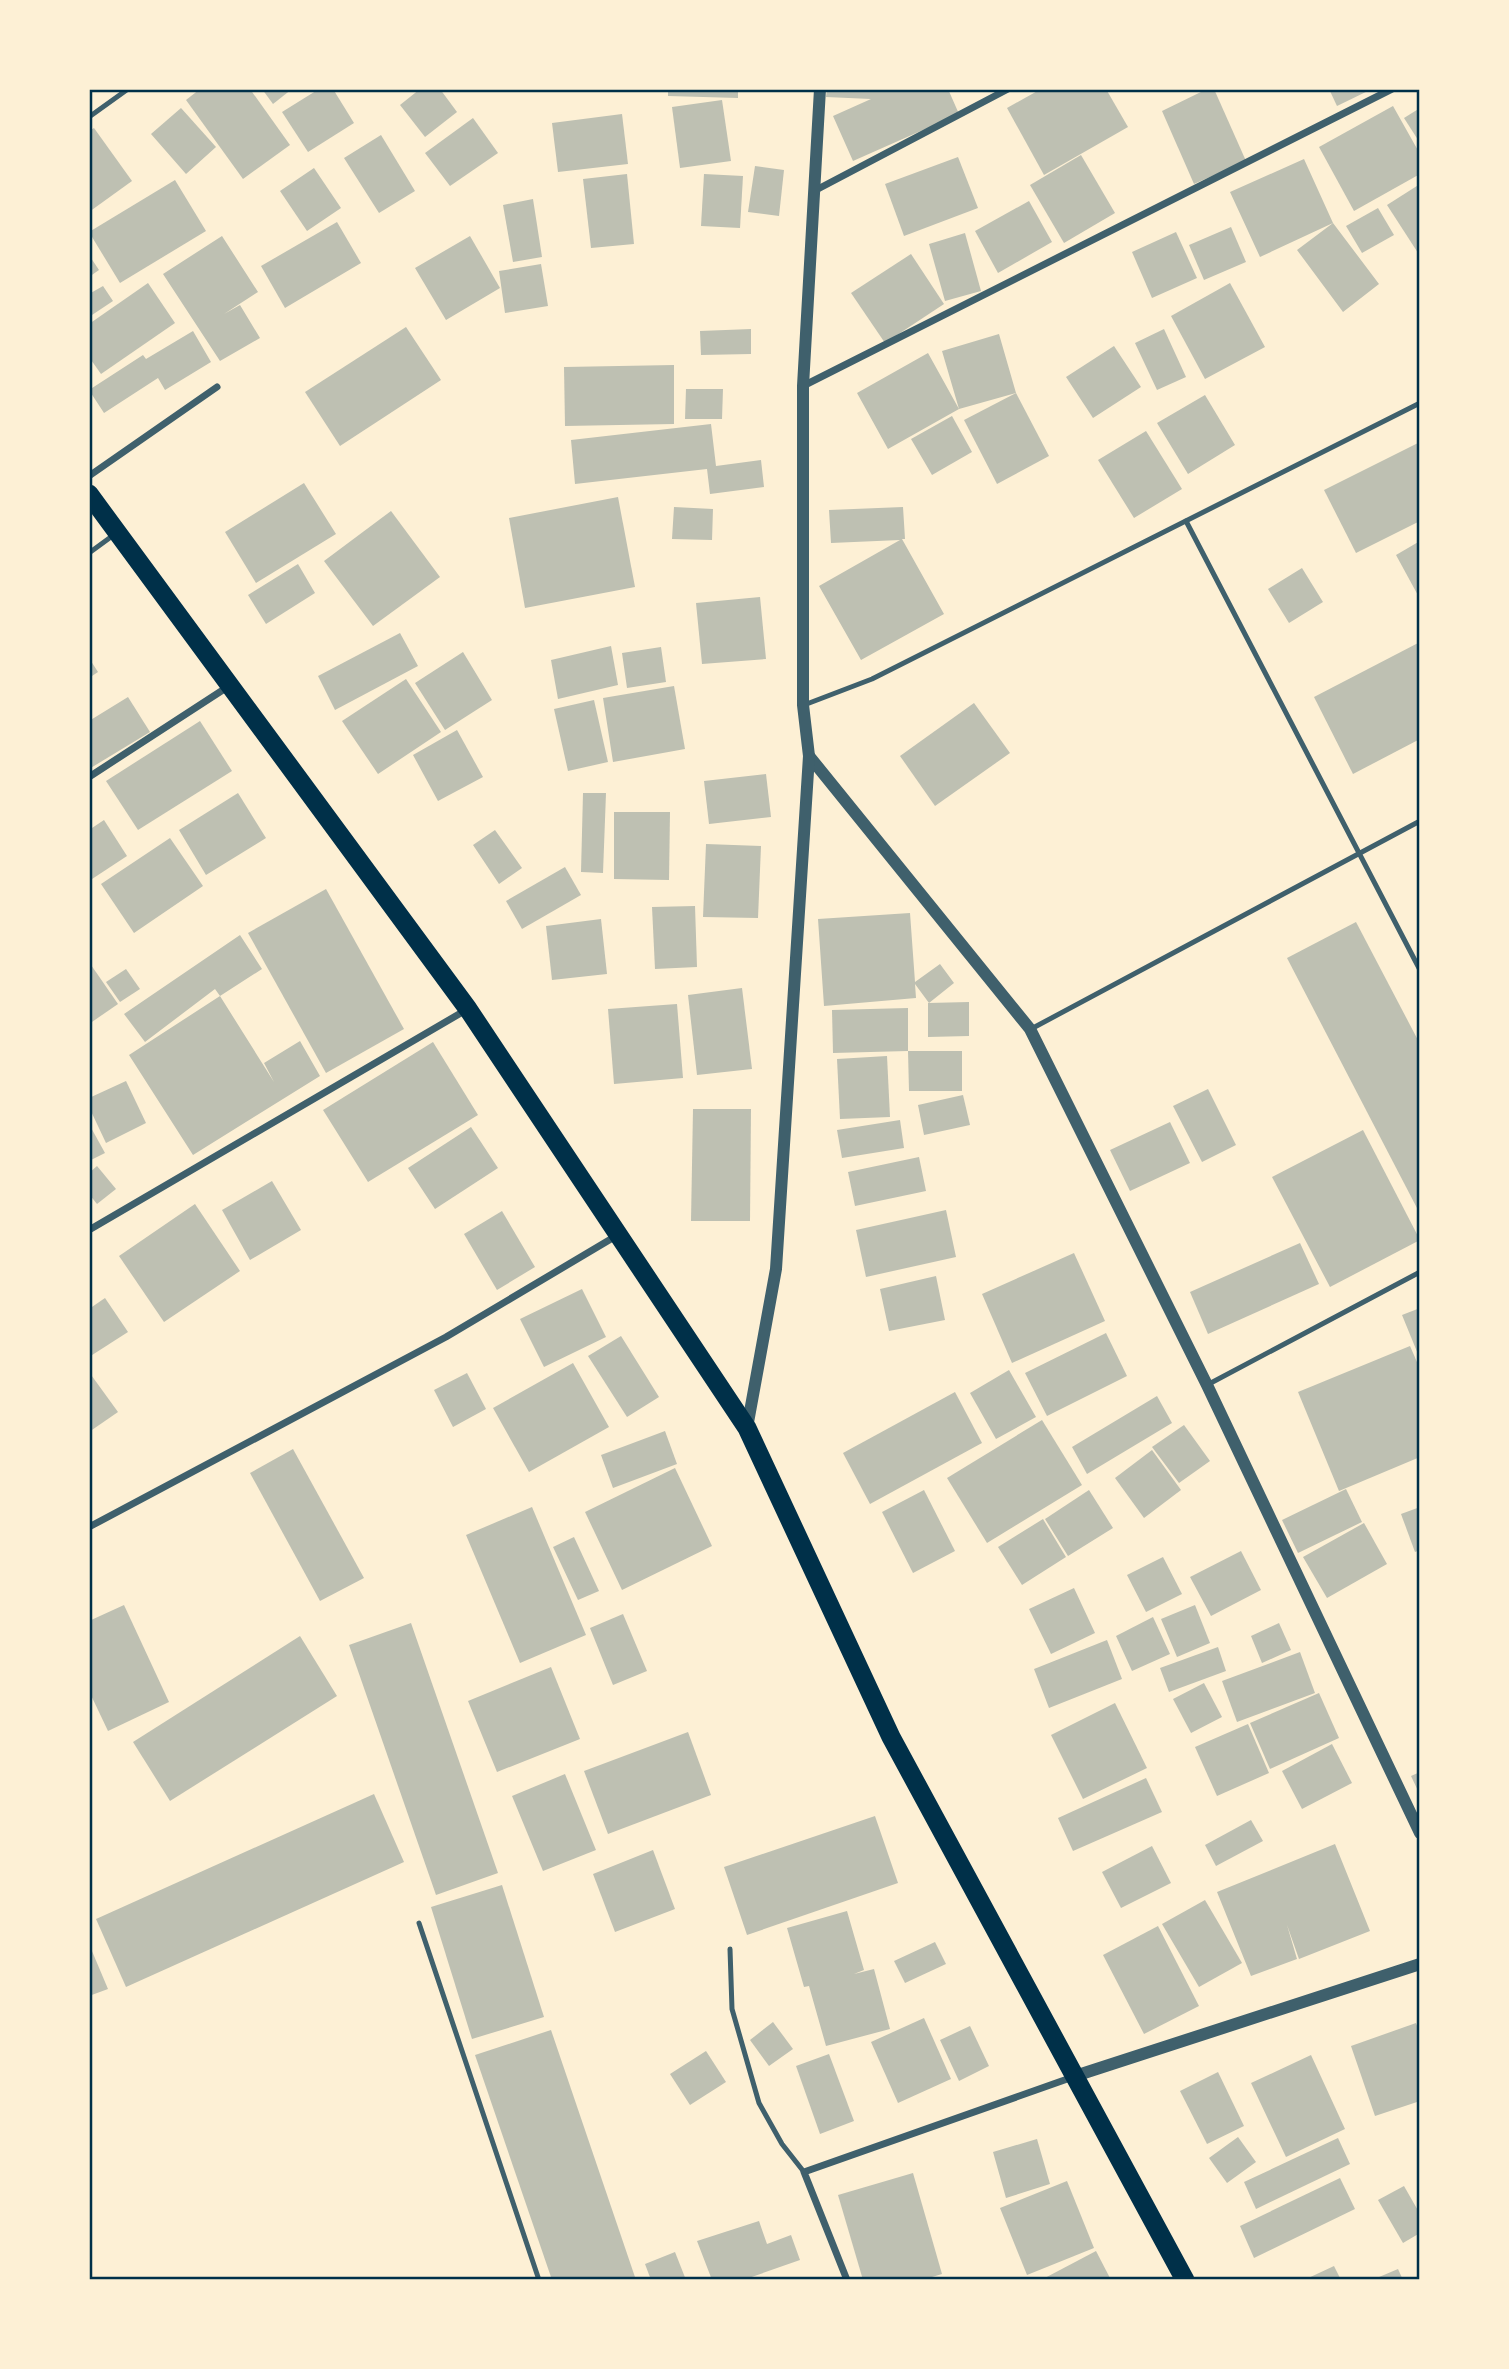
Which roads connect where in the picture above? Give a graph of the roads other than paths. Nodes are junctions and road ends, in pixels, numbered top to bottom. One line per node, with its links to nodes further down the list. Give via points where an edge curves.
1 (128, 89): 5 (lane)
2 (820, 89): 6 (street)
3 (1008, 89): 6 (street)
4 (1392, 89): 7 (street)
5 (89, 117)
6 (816, 190): 7 (street)
7 (803, 386): 16 (street)
8 (217, 387): 10 (street)
9 (1420, 403): 12 (lane)
10 (89, 476)
11 (89, 494): 13 (highway)
12 (1186, 521): 16 (lane, via 872,679); 20 (lane)
13 (117, 532): 14 (lane); 15 (highway)
14 (89, 553)
15 (230, 685): 18 (street); 22 (highway)
16 (803, 705): 17 (street)
17 (809, 756): 23 (street); 28 (street, via 776,1269)
18 (89, 777)
19 (1420, 821): 20 (lane)
20 (1359, 853): 21 (lane); 23 (lane)
21 (1420, 971)
22 (468, 1009): 24 (street); 25 (highway)
23 (1030, 1030): 27 (street)
24 (89, 1230)
25 (620, 1234): 28 (highway); 29 (street, via 446,1337)
26 (1420, 1272): 27 (lane)
27 (1207, 1385): 30 (street)
28 (747, 1428): 34 (highway, via 891,1737)
29 (89, 1527)
30 (1420, 1833)
31 (419, 1923): 36 (lane)
32 (730, 1949): 35 (lane, via 732,2008 759,2103)
33 (1420, 1964): 34 (street)
34 (1075, 2076): 35 (street); 38 (highway)
35 (804, 2172): 37 (street)
36 (539, 2280)
37 (847, 2280)
38 (1185, 2280)

